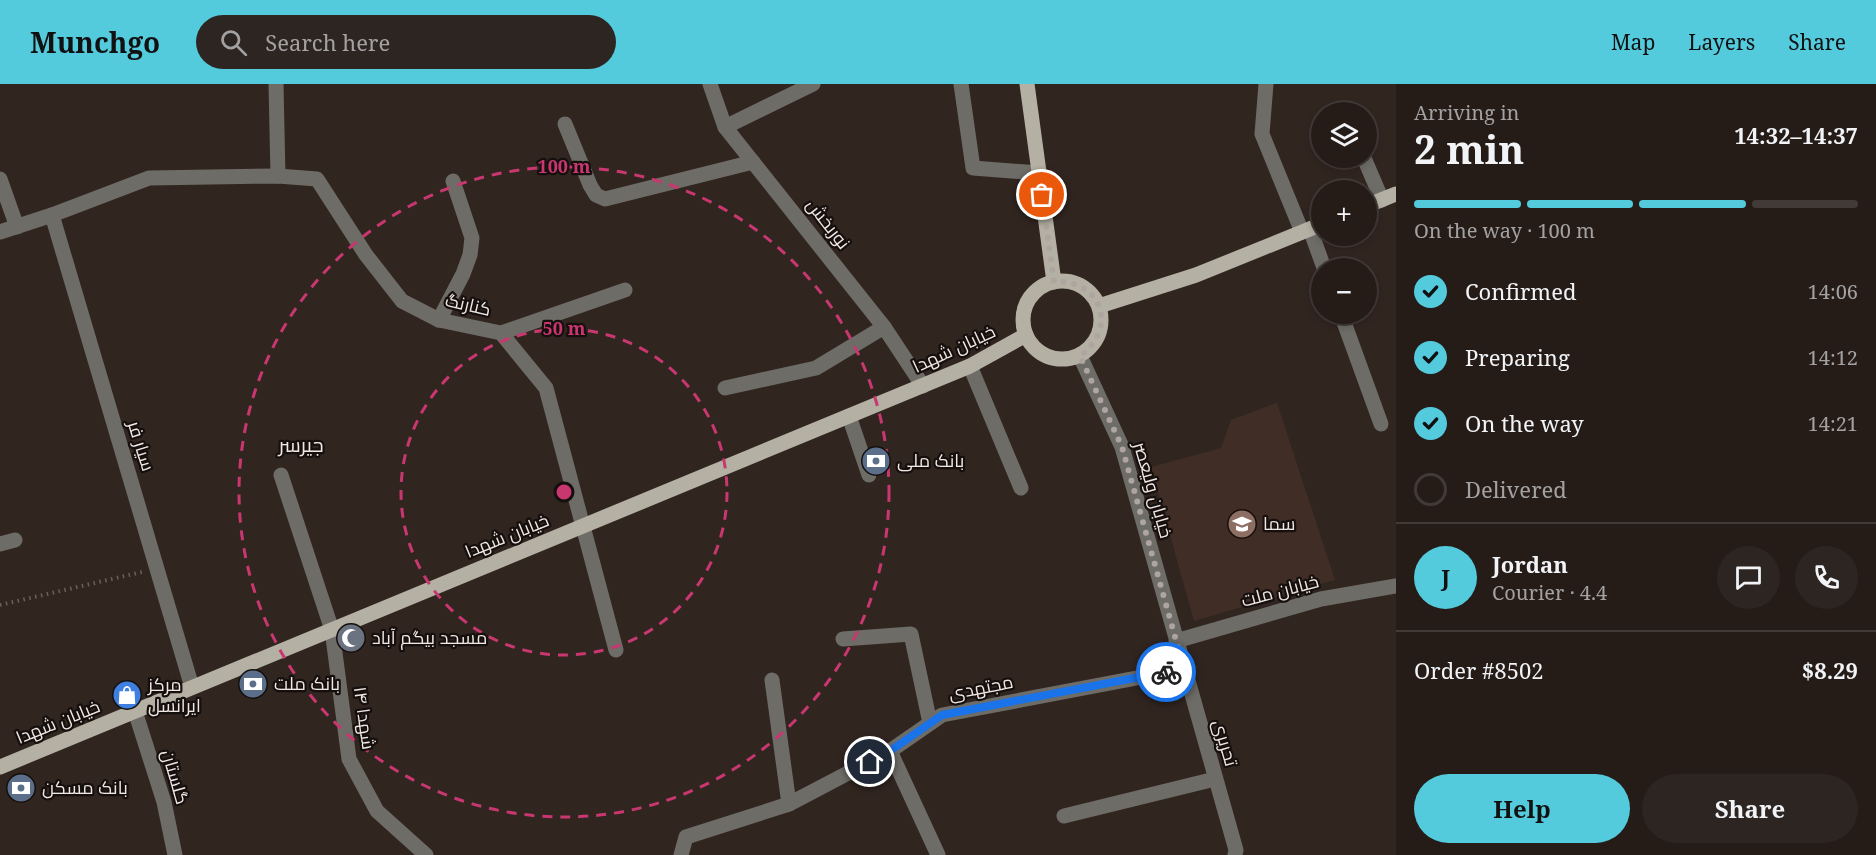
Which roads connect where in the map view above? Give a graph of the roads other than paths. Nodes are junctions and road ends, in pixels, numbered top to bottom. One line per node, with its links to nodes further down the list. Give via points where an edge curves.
1 (276, 84): 12 (street)
2 (710, 84): 8 (street, نوربخش)
3 (813, 84): 8 (street)
4 (962, 84): 11 (street, via 973,168)
5 (1028, 84): 11 (main road)
6 (1266, 84): 18 (street, via 1262,134)
7 (565, 124): 9 (street, via 590,184 596,195 605,199)
8 (725, 127): 9 (street, نوربخش)
9 (753, 162): 25 (street, نوربخش)
10 (1370, 168): 15 (street)
11 (1039, 173): 20 (main road)
12 (278, 176): 16 (street, via 149,178); 23 (street, کنارنگ, via 317,179 366,255 402,301)
13 (0, 179): 17 (street)
14 (453, 181): 23 (street, via 472,238 463,274)
15 (1389, 197)
16 (52, 215): 17 (street); 45 (street, سیار فر)
17 (17, 227): 19 (street)
18 (1311, 229): 22 (main road, via 1196,275)
19 (0, 232)
20 (1054, 282): 22 (main road, via 1065,281 1086,289); 27 (main road, via 1043,286 1028,302 1023,324)
21 (625, 290): 26 (street)
22 (1099, 306): 28 (main road, via 1101,329)
23 (439, 320): 26 (street, کنارنگ)
24 (1345, 324): 33 (street)
25 (884, 327): 30 (street, نوربخش); 31 (street, via 816,368)
26 (501, 333): 37 (street, کنارنگ, via 546,388)
27 (1026, 335): 28 (main road, via 1032,346 1054,359); 29 (main road, خیابان شهدا)
28 (1080, 356): 41 (street, خیابان ولیعصر, via 1122,447)
29 (970, 366): 30 (main road, خیابان شهدا); 36 (street)
30 (923, 386): 32 (main road, خیابان شهدا)
31 (725, 388)
32 (849, 416): 35 (street); 37 (main road, خیابان شهدا)
33 (1381, 424)
34 (282, 475): 39 (street, شهدا ۱۴)
35 (869, 475)
36 (1021, 488)
37 (584, 526): 39 (main road, خیابان شهدا); 42 (street, کنارنگ)
38 (1396, 586): 41 (street, خیابان ملت, via 1321,599)
39 (332, 630): 45 (main road, خیابان شهدا); 54 (street, شهدا ۱۴, via 349,759 377,811)
40 (843, 639): 47 (street, via 911,634)
41 (1176, 641): 43 (street, تحریری)
42 (616, 650)
43 (1184, 669): 47 (street, مجتهدی, via 942,715); 50 (street, تحریری)
44 (772, 680): 51 (street)
45 (192, 687): 46 (main road, خیابان شهدا)
46 (135, 711): 49 (main road, خیابان شهدا); 53 (street, گلستان, via 164,802)
47 (930, 723): 48 (street, مجتهدی)
48 (890, 751): 51 (street, مجتهدی); 56 (street)
49 (0, 767)
50 (1215, 779): 52 (street); 57 (street, تحریری)
51 (789, 804): 55 (street, مجتهدی, via 686,837)
52 (1064, 816)
53 (175, 855)
54 (426, 855)
55 (681, 855)
56 (938, 855)
57 (1235, 855)

